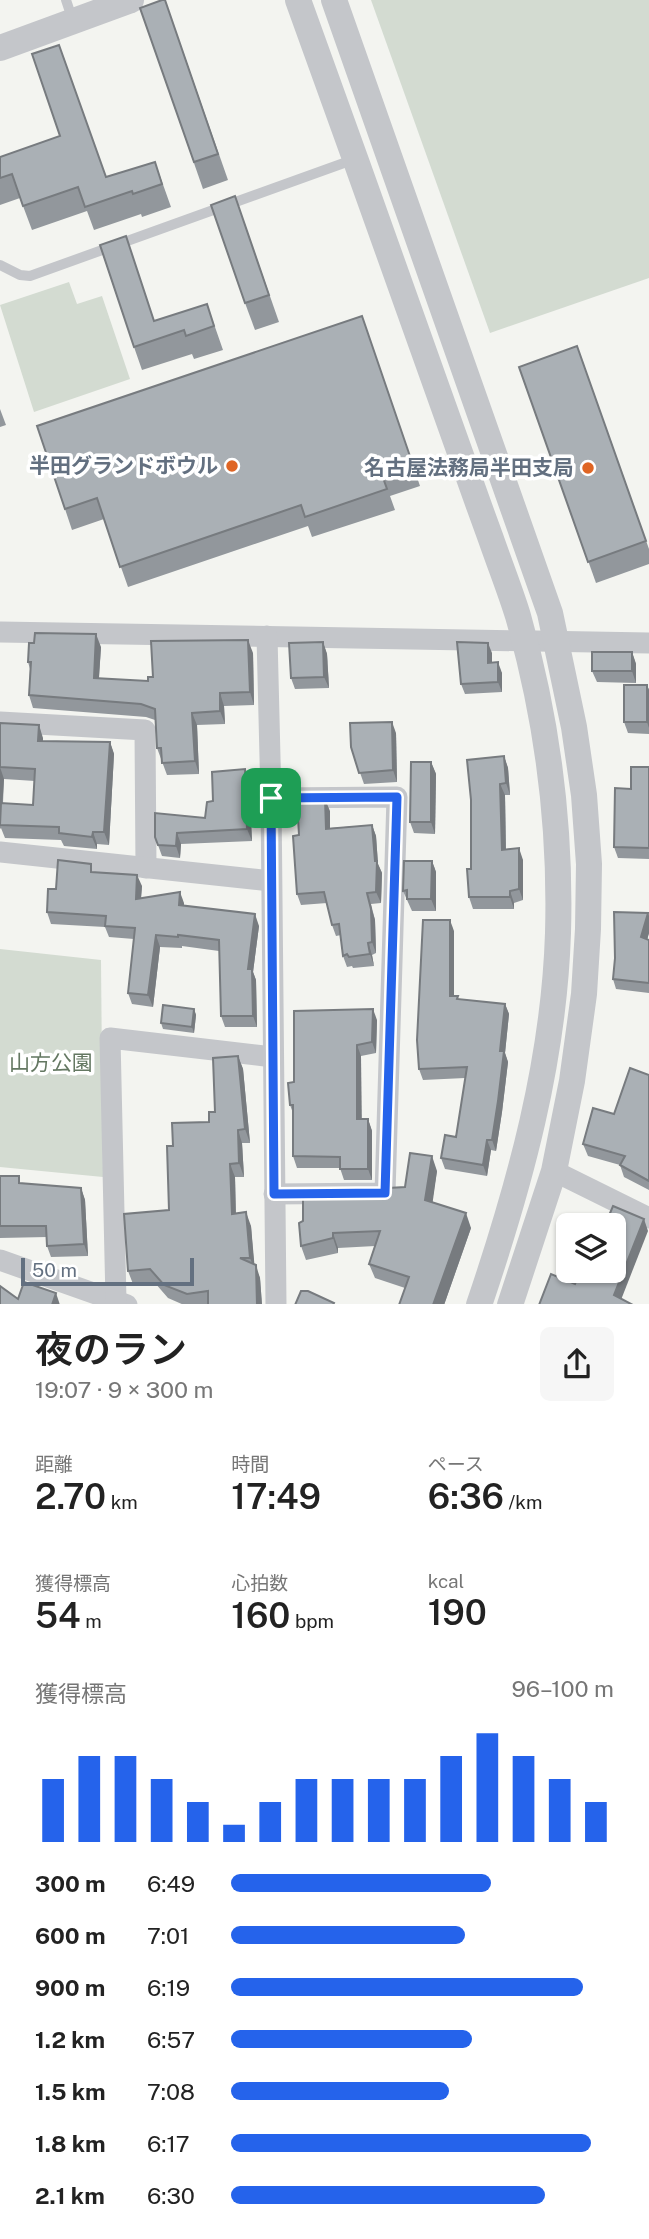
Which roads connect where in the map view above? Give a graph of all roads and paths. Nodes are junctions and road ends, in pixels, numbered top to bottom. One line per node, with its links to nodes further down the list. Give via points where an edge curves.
1 (131, 0): 4 (street)
2 (298, 0): 6 (street)
3 (334, 0): 11 (street, via 550,613)
4 (69, 10): 5 (street)
5 (0, 48)
6 (355, 159): 7 (lane, via 30,276); 10 (street)
7 (0, 265)
8 (0, 632): 9 (street)
9 (267, 636): 10 (street); 14 (street)
10 (524, 640): 11 (street); 25 (street, via 553,798 558,861 554,997 525,1157)
11 (556, 642): 12 (street); 19 (street, via 574,727 589,864 584,994)
12 (649, 643)
13 (0, 722): 16 (street, via 145,730)
14 (271, 798): 17 (street); 20 (street, via 397,797 385,1193)
15 (0, 852): 16 (street)
16 (146, 868): 17 (street)
17 (271, 881): 18 (street)
18 (273, 1058): 20 (street); 23 (street, via 110,1038)
19 (554, 1171): 21 (street); 26 (street)
20 (274, 1194): 24 (street)
21 (649, 1218)
22 (0, 1260): 23 (street)
23 (121, 1303)
24 (276, 1304)
25 (479, 1304)
26 (510, 1304)

